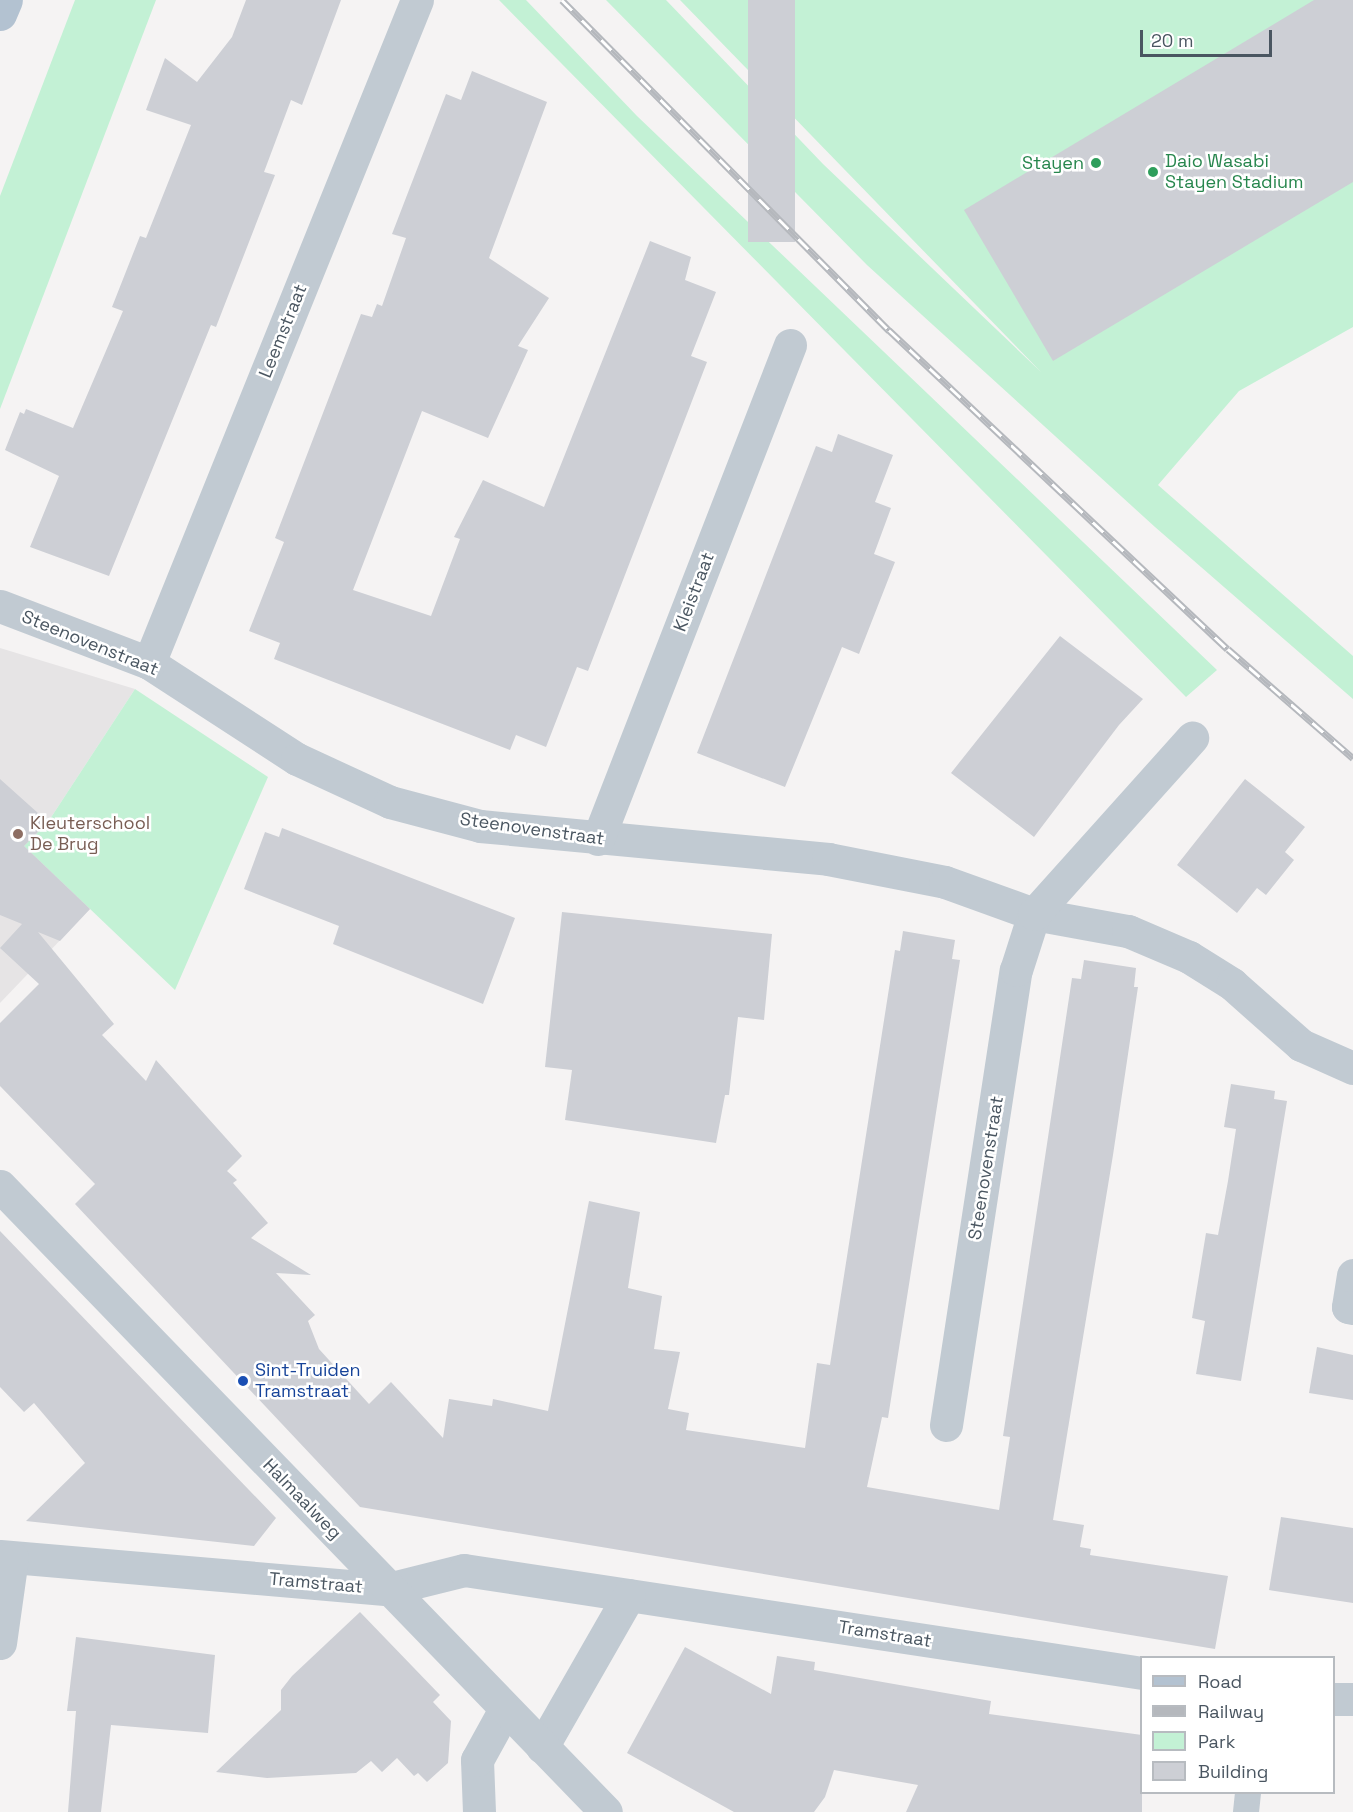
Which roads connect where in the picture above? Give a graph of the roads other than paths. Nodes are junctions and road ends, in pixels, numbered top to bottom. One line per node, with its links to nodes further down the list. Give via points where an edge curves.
1 (6, 0): 4 (main road)
2 (24, 0): 5 (lane)
3 (417, 0): 8 (street, Leemstraat)
4 (0, 14)
5 (0, 26)
6 (790, 345): 10 (street, Kleistraat)
7 (0, 606): 8 (street, Steenovenstraat)
8 (149, 663): 10 (street, Steenovenstraat, via 297,759 390,802 480,826)
9 (1192, 738): 11 (street, Steenovenstraat)
10 (598, 839): 11 (street, Steenovenstraat, via 828,859 945,882)
11 (1034, 914): 12 (street, Steenovenstraat, via 1128,931 1189,957 1232,984 1301,1046); 16 (street, Steenovenstraat, via 1016,970)
12 (1353, 1068)
13 (0, 1186): 18 (street, Halmaalweg)
14 (1353, 1275): 15 (street, via 1348,1307)
15 (1353, 1308)
16 (946, 1425)
17 (6, 1557): 18 (street, Tramstraat); 20 (street)
18 (388, 1589): 19 (street, Tramstraat, via 464,1570); 24 (street, Halmaalweg)
19 (629, 1595): 21 (street, Tramstraat); 25 (street)
20 (0, 1643)
21 (1140, 1673)
22 (1335, 1699): 23 (street)
23 (1353, 1699)
24 (505, 1709): 25 (street, Halmaalweg); 27 (street, via 477,1760)
25 (542, 1747): 28 (street, Halmaalweg)
26 (1248, 1794): 29 (lane)
27 (479, 1812)
28 (606, 1812)
29 (1246, 1812)

